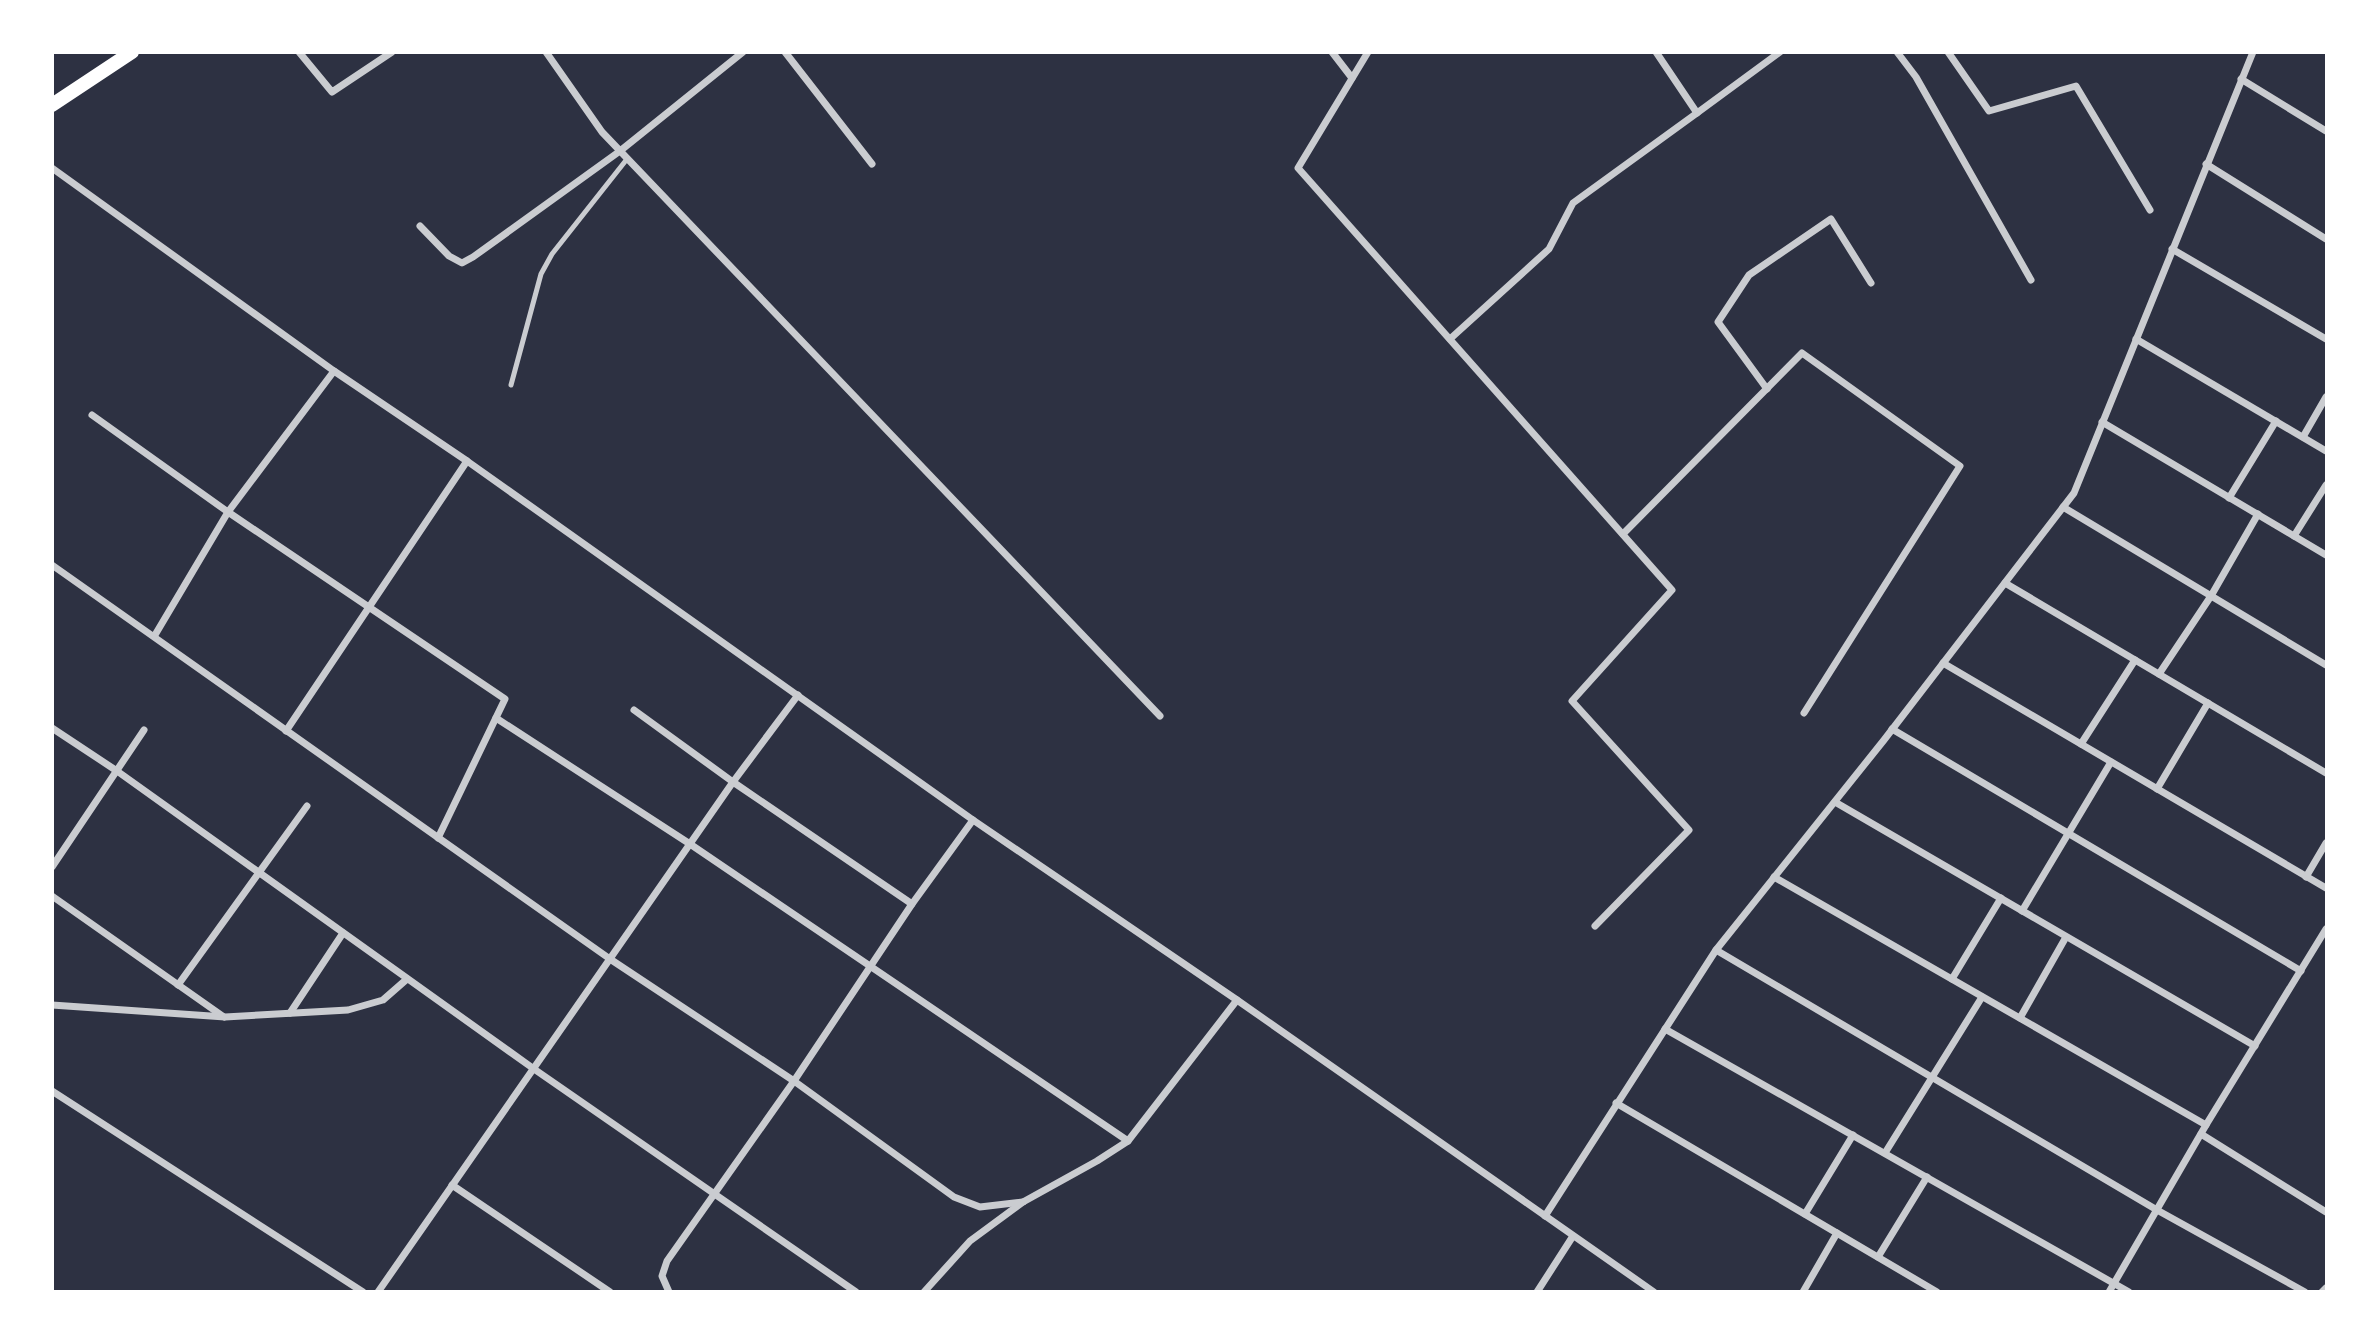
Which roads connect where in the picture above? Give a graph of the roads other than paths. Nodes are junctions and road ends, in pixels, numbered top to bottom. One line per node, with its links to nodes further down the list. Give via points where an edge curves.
1 (132, 52): 16 (main road)
2 (299, 52): 3 (street, via 332,92)
3 (392, 52)
4 (546, 52): 19 (street)
5 (743, 52): 19 (street)
6 (785, 52): 21 (street)
7 (1332, 52): 14 (street)
8 (1368, 52): 14 (street)
9 (1656, 52): 17 (street)
10 (1780, 52): 17 (street)
11 (1897, 52): 28 (street, via 1916,77)
12 (1948, 52): 24 (street, via 1989,111 2076,86)
13 (2253, 52): 15 (street)
14 (1352, 78): 30 (street, via 1298,168)
15 (2241, 79): 18 (street); 22 (street)
16 (52, 105)
17 (1697, 113): 30 (street, via 1573,204 1549,249)
18 (2326, 131)
19 (620, 151): 20 (street); 25 (street, via 462,263)
20 (627, 159): 34 (lane, via 541,274); 64 (street)
21 (872, 164)
22 (2206, 164): 26 (street); 27 (street)
23 (52, 168): 33 (street)
24 (2150, 210)
25 (420, 226)
26 (2326, 239)
27 (2172, 249): 31 (street); 32 (street)
28 (2031, 280)
29 (1871, 283): 35 (street, via 1831,219 1749,275 1718,322)
30 (1450, 339): 48 (street)
31 (2136, 339): 38 (street); 39 (street)
32 (2326, 340)
33 (334, 372): 42 (street); 46 (street)
34 (511, 385)
35 (1767, 389): 48 (street); 63 (street, via 1802,353 1961,466)
36 (2326, 397): 40 (street)
37 (92, 415): 46 (street)
38 (2276, 421): 40 (street); 44 (street)
39 (2102, 422): 44 (street); 45 (street, via 2074,493)
40 (2303, 437): 41 (street)
41 (2326, 450)
42 (467, 461): 54 (street); 60 (street)
43 (2326, 485): 49 (street)
44 (2229, 498): 47 (street)
45 (2063, 507): 52 (street); 53 (street)
46 (228, 512): 54 (street); 55 (street)
47 (2258, 514): 49 (street); 53 (street)
48 (1623, 534): 92 (street, via 1672,590 1572,701 1689,830)
49 (2294, 536): 50 (street)
50 (2326, 555)
51 (52, 565): 55 (street)
52 (2005, 583): 56 (street); 57 (street)
53 (2211, 596): 58 (street); 59 (street)
54 (370, 607): 65 (street, via 505,699); 69 (street)
55 (155, 635): 69 (street)
56 (2135, 660): 59 (street); 70 (street)
57 (1943, 663): 67 (street); 70 (street)
58 (2326, 664)
59 (2159, 674): 61 (street)
60 (798, 695): 74 (street); 78 (street)
61 (2208, 703): 73 (street); 75 (street)
62 (634, 709): 74 (street)
63 (1804, 713)
64 (1160, 716)
65 (496, 718): 80 (street); 82 (street)
66 (52, 728): 72 (street)
67 (1892, 729): 76 (street); 79 (street)
68 (144, 730): 72 (street)
69 (286, 731): 80 (street)
70 (2081, 744): 71 (street)
71 (2111, 762): 75 (street); 79 (street)
72 (117, 771): 83 (street); 84 (street)
73 (2326, 773)
74 (733, 782): 82 (street); 90 (street)
75 (2157, 789): 86 (street)
76 (1835, 802): 85 (street); 89 (street)
77 (307, 806): 84 (street)
78 (973, 820): 90 (street); 104 (street)
79 (2069, 834): 91 (street); 99 (street)
80 (438, 838): 97 (street)
81 (2326, 843): 86 (street)
82 (690, 844): 97 (street); 98 (street)
83 (52, 867)
84 (260, 873): 94 (street); 102 (street)
85 (1774, 877): 96 (street); 101 (street)
86 (2306, 877): 87 (street)
87 (2326, 888)
88 (52, 897): 102 (street)
89 (2001, 898): 91 (street); 101 (street)
90 (912, 904): 98 (street)
91 (2022, 911): 95 (street)
92 (1595, 926)
93 (2326, 929): 99 (street)
94 (343, 933): 100 (street); 106 (street)
95 (2066, 937): 108 (street); 110 (street)
96 (1716, 950): 109 (street); 112 (street)
97 (610, 959): 111 (street); 113 (street)
98 (870, 967): 113 (street); 119 (street)
99 (2301, 971): 110 (street)
100 (407, 979): 106 (street, via 383,1000 348,1010); 111 (street)
101 (1952, 979): 103 (street)
102 (178, 985): 107 (street)
103 (1982, 997): 108 (street); 112 (street)
104 (1237, 1000): 119 (street); 128 (street)
105 (52, 1005): 107 (street)
106 (290, 1013): 107 (street)
107 (225, 1017)
108 (2020, 1018): 116 (street)
109 (1665, 1029): 115 (street); 118 (street)
110 (2255, 1046): 116 (street)
111 (534, 1069): 122 (street); 123 (street)
112 (1933, 1077): 120 (street); 125 (street)
113 (794, 1081): 123 (street); 124 (street, via 954,1197 980,1207)
114 (52, 1091): 134 (street)
115 (1616, 1103): 127 (street); 128 (street)
116 (2206, 1125): 117 (street)
117 (2201, 1134): 125 (street); 126 (street)
118 (1853, 1135): 120 (street); 127 (street)
119 (1128, 1141): 124 (street)
120 (1885, 1153): 121 (street)
121 (1927, 1177): 131 (street); 132 (street)
122 (452, 1185): 135 (street); 136 (street)
123 (715, 1194): 137 (street, via 667,1261 662,1276); 138 (street)
124 (1023, 1202): 139 (street, via 970,1241)
125 (2157, 1210): 132 (street); 146 (street)
126 (2326, 1212)
127 (1805, 1214): 129 (street)
128 (1545, 1216): 130 (street)
129 (1837, 1233): 131 (street); 142 (street)
130 (1573, 1236): 140 (street); 141 (street)
131 (1878, 1256): 143 (street)
132 (2114, 1283): 144 (street); 145 (street)
133 (2326, 1288): 147 (street)
134 (363, 1292)
135 (378, 1292)
136 (611, 1292)
137 (669, 1292)
138 (856, 1292)
139 (924, 1292)
140 (1538, 1292)
141 (1654, 1292)
142 (1803, 1292)
143 (1937, 1292)
144 (2109, 1292)
145 (2129, 1292)
146 (2305, 1292)
147 (2322, 1292)

